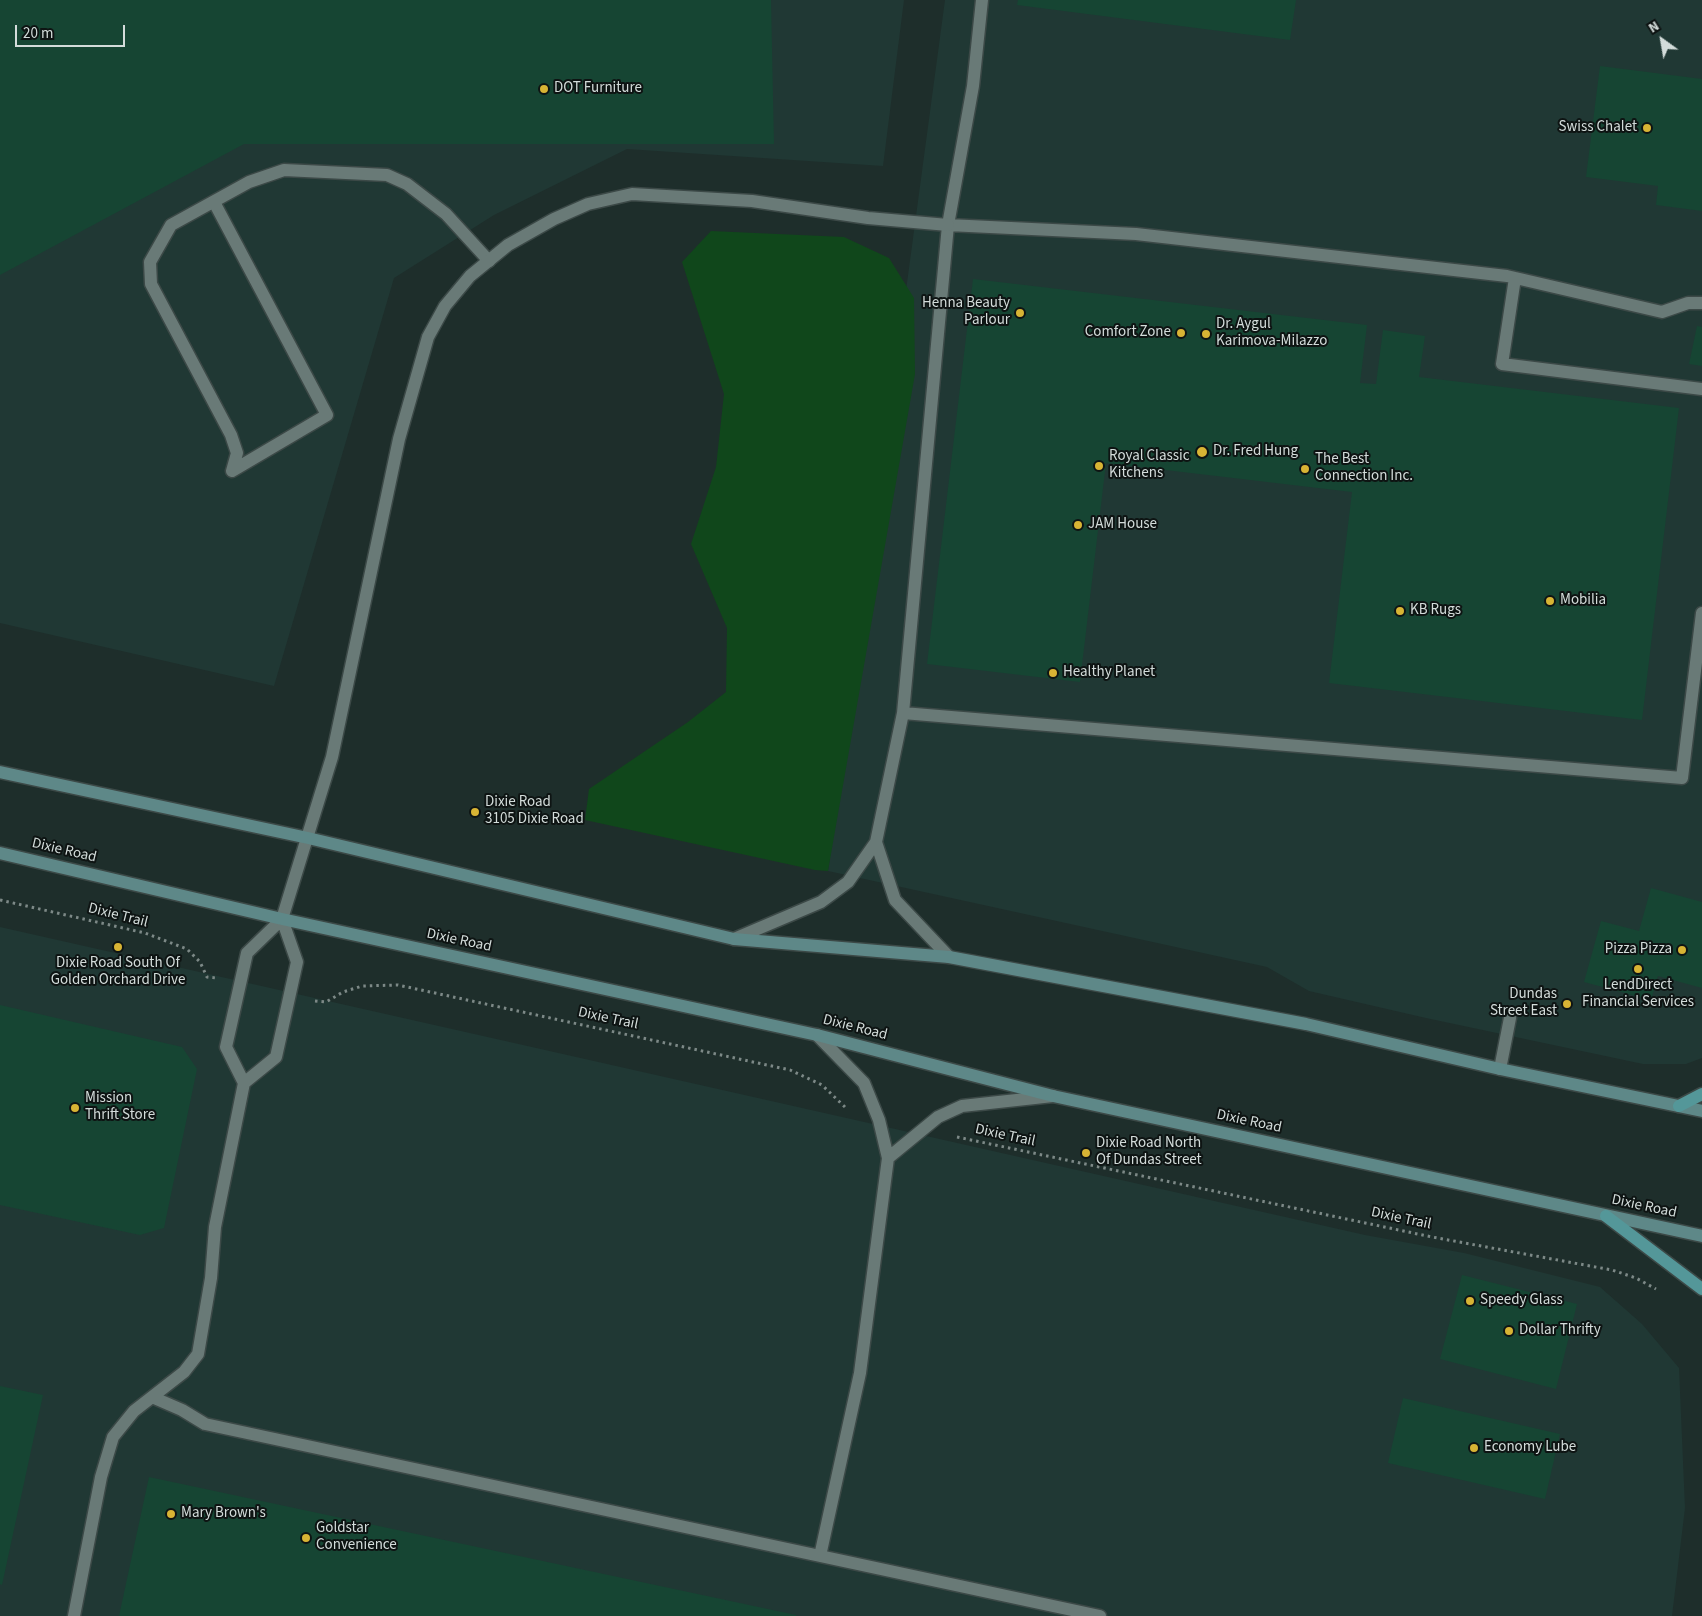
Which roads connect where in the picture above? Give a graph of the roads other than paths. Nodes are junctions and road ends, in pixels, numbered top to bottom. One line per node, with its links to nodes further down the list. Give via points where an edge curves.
1 (982, 0): 3 (street, via 973,86)
2 (214, 202): 2 (street, via 171,225 150,262 150,284 231,435 237,453 232,471 327,415); 4 (street, via 250,182 284,170 387,175 407,184 446,214)
3 (948, 225): 4 (street, via 868,218 752,201 632,194 588,204 554,219 508,245); 5 (street, via 1136,234); 9 (street)
4 (489, 261): 11 (street, via 470,276 445,306 428,337 399,439 332,757)
5 (1515, 278): 6 (street, via 1662,312 1688,303); 7 (street, via 1502,364)
6 (1702, 303)
7 (1702, 389)
8 (1702, 613): 9 (street, via 1682,778)
9 (904, 713): 12 (street)
10 (0, 772): 11 (main road)
11 (308, 838): 14 (street); 15 (main road)
12 (876, 842): 15 (street, via 848,882 821,902); 16 (street, via 895,900)
13 (0, 853): 14 (main road, Dixie Road)
14 (282, 919): 18 (main road, Dixie Road); 20 (street, via 297,962 276,1057); 20 (street, via 247,953 226,1047)
15 (734, 939): 16 (main road)
16 (949, 957): 19 (main road, via 1306,1024)
17 (1510, 1018): 19 (street)
18 (817, 1035): 22 (main road, Dixie Road); 25 (street, via 864,1083 879,1120)
19 (1500, 1069): 23 (main road)
20 (244, 1083): 29 (street, via 214,1227 211,1278 198,1354 184,1372)
21 (1702, 1094): 23 (main road)
22 (1053, 1096): 25 (street, via 962,1106 938,1117); 26 (main road, Dixie Road)
23 (1679, 1106): 24 (main road)
24 (1702, 1111)
25 (888, 1158): 30 (street, via 860,1373)
26 (1606, 1216): 27 (main road, Dixie Road); 28 (main road)
27 (1702, 1236)
28 (1702, 1289)
29 (152, 1397): 30 (street, via 205,1424); 31 (street, via 134,1411 114,1437 100,1477)
30 (820, 1556): 32 (street)
31 (74, 1616)
32 (1100, 1616)

